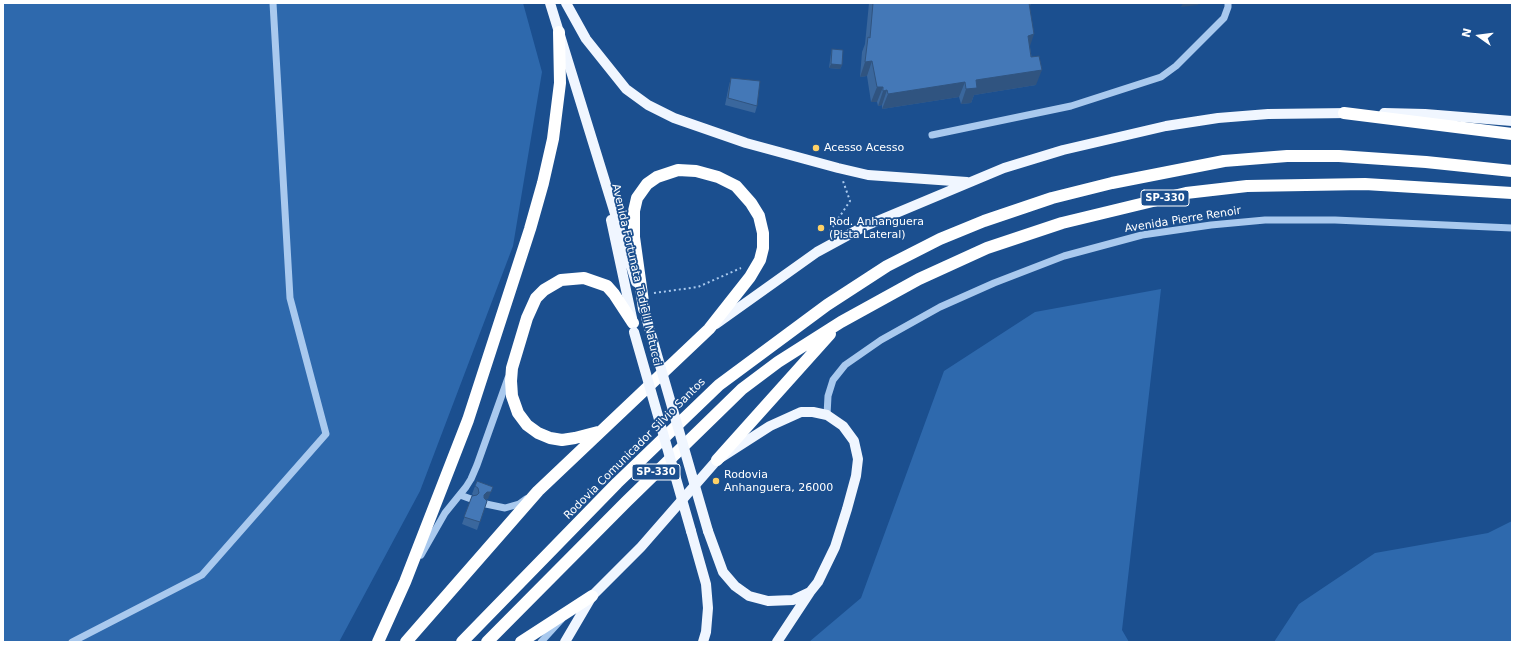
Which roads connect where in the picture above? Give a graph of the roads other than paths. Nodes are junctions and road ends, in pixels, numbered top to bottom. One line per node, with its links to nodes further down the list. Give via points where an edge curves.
1 (273, 3): 31 (street, via 290,298 326,434 202,575)
2 (550, 3): 5 (main road, Avenida Fortunata Tadielli Natucci)
3 (566, 3): 12 (main road, via 586,39 626,89 648,105 674,118 746,143 868,175)
4 (1228, 3): 9 (street, via 1224,18 1176,66 1161,77 1071,106)
5 (559, 32): 10 (main road, Avenida Fortunata Tadielli Natucci); 27 (highway, via 560,83 543,183 468,420)
6 (1344, 113): 7 (main road, via 1425,114); 8 (highway); 12 (main road, via 1268,114 1166,126 1063,150)
7 (1512, 121)
8 (1512, 134)
9 (932, 135)
10 (599, 162): 15 (main road, Avenida Fortunata Tadielli Natucci); 17 (main road, Avenida Fortunata Tadielli Natucci)
11 (1512, 171): 34 (highway, Rodovia Comunicador Silvio Santos / SP-330, via 1339,156 1287,156 1224,161 1112,183 1052,198 984,221 940,240 888,266 827,305 719,385 617,483)
12 (969, 182): 18 (main road, via 863,227 817,252)
13 (1512, 193): 16 (highway, SP-330, via 1365,184 1247,186 1186,193 1062,223 987,248 919,279)
14 (1512, 228): 20 (street, Avenida Pierre Renoir, via 1334,220 1266,220 1142,235 1064,256 940,307 881,340 845,365 833,380 828,396)
15 (645, 313): 18 (highway, via 634,236 637,198 648,184 658,177 678,170 696,171 718,177 736,186 759,216 763,233 760,260 750,277); 28 (main road, Avenida Fortunata Tadielli Natucci, bridge, via 708,531 723,572 735,586 749,596 768,601 793,600)
16 (841, 322): 22 (highway); 35 (highway, SP-330, via 778,362 742,389)
17 (634, 328): 19 (highway, via 614,294 606,286 584,278 561,280 536,298 527,318); 39 (main road, Avenida Fortunata Tadielli Natucci, bridge, via 706,584 708,608)
18 (709, 329): 21 (highway)
19 (512, 368): 21 (highway, via 512,396 518,413 527,425 538,433 562,440); 24 (street, via 477,465)
20 (827, 415): 22 (main road, via 801,412 787,417); 28 (main road, via 843,426 854,441 858,458 856,476 835,546 818,582)
21 (600, 432): 23 (highway)
22 (717, 460): 29 (main road, via 641,547)
23 (538, 491): 26 (street, via 512,507); 33 (highway)
24 (460, 495): 25 (street); 27 (street, via 444,513)
25 (471, 499)
26 (486, 504)
27 (406, 582): 32 (highway)
28 (810, 592): 40 (main road)
29 (592, 596): 30 (highway); 38 (main road)
30 (571, 610): 36 (highway); 37 (street)
31 (72, 642)
32 (378, 642)
33 (406, 642)
34 (462, 642)
35 (486, 642)
36 (521, 642)
37 (541, 642)
38 (565, 642)
39 (703, 642)
40 (776, 642)

